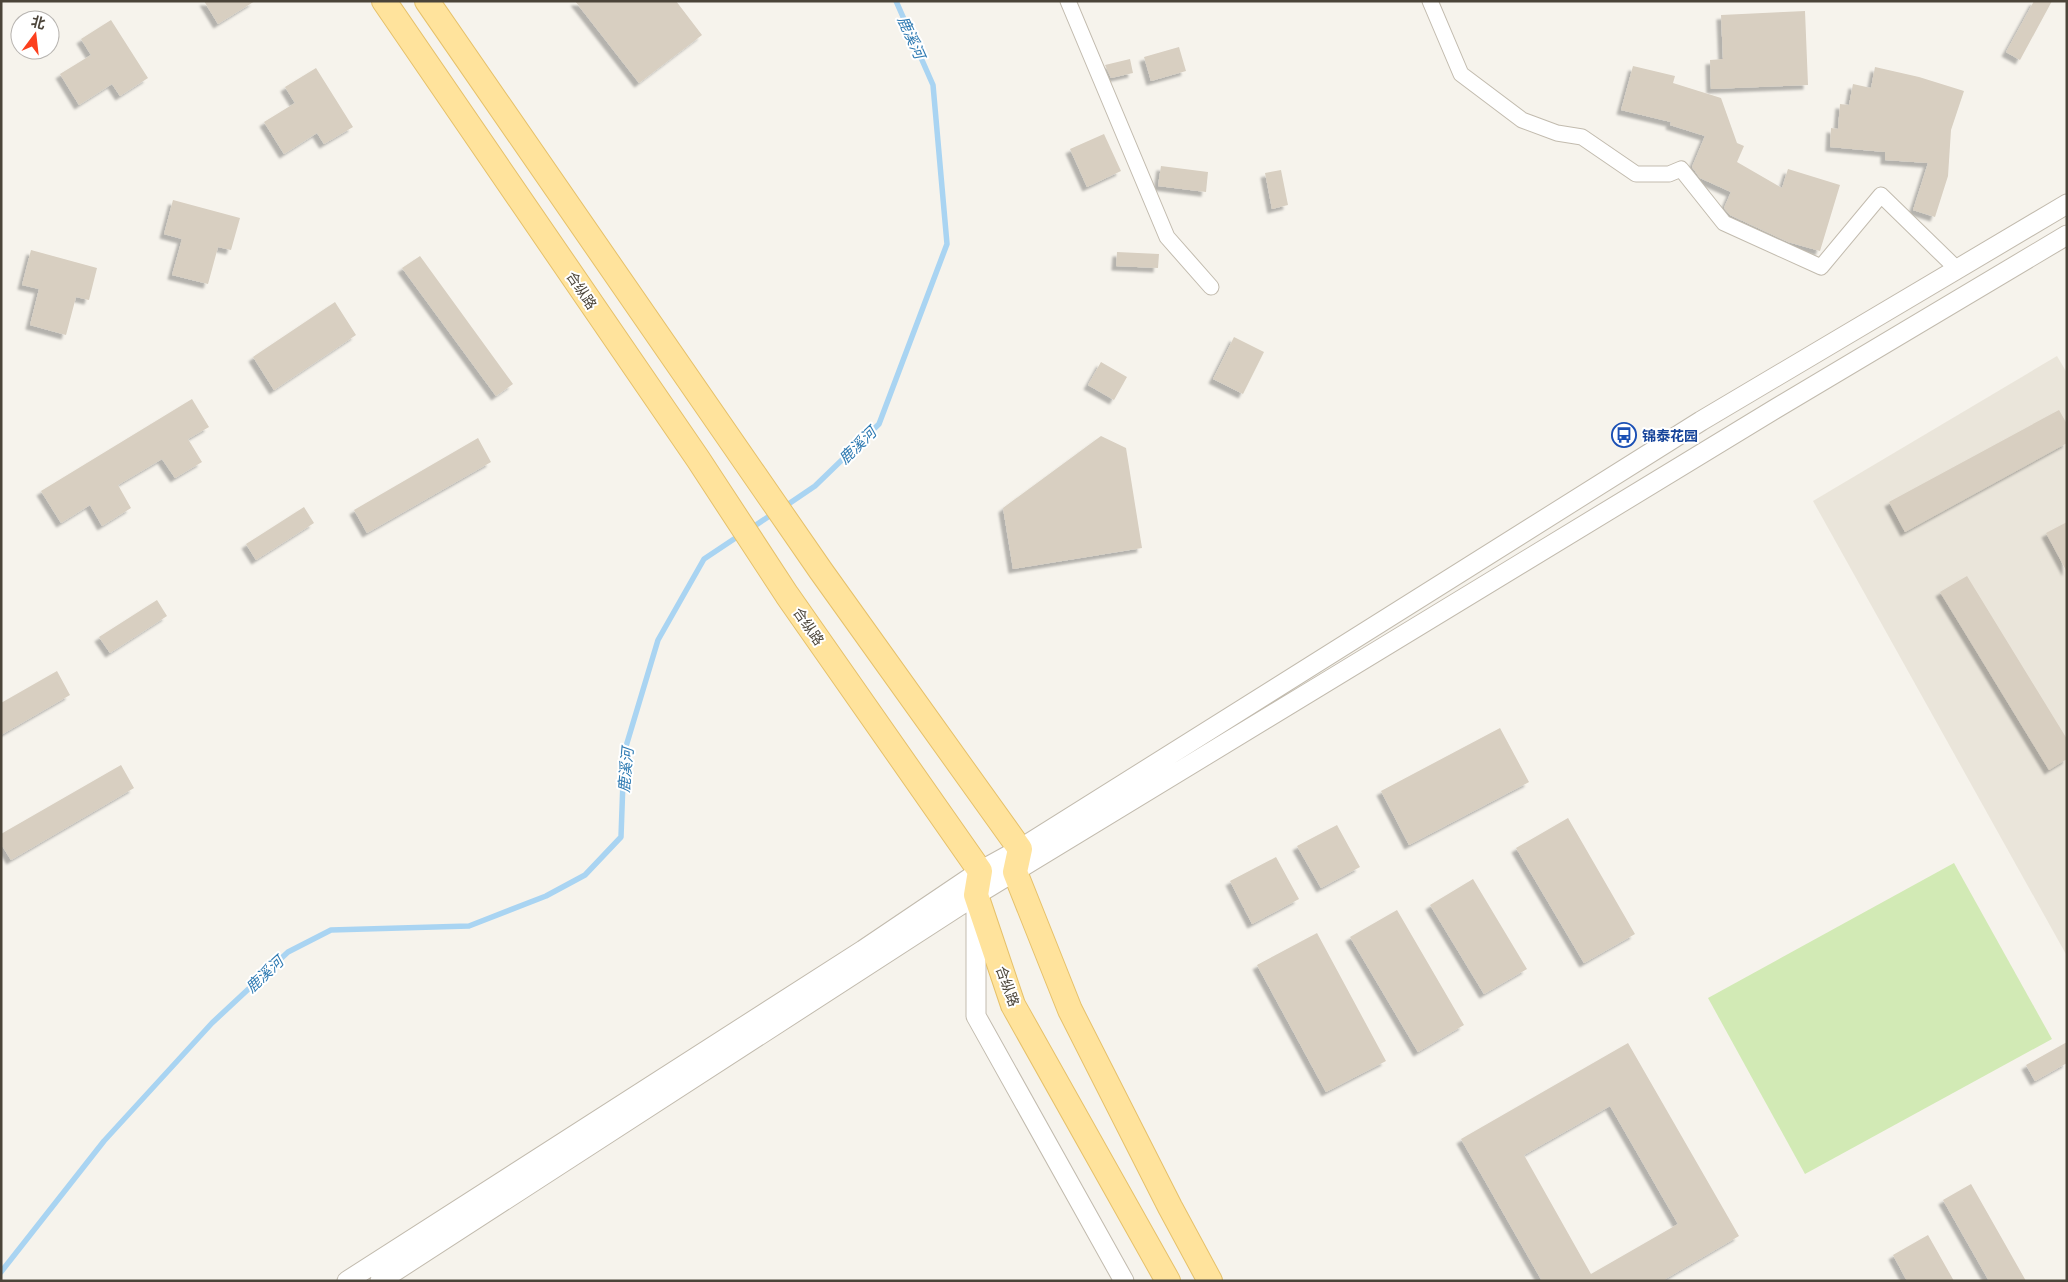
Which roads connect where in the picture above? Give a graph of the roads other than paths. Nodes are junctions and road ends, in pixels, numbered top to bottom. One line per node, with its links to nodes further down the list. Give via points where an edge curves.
1 (384, 1): 10 (main road, 合纵路, via 698,459 787,595)
2 (427, 1): 9 (main road, via 821,571)
3 (1068, 1): 8 (street, via 1167,238)
4 (1430, 1): 7 (street, via 1461,74 1522,120 1557,133 1582,137 1636,174 1669,174 1681,168 1724,223 1821,266 1881,195)
5 (2067, 204): 7 (street)
6 (2067, 235): 11 (street, via 1766,414)
7 (1957, 269): 9 (street, via 1700,420)
8 (1211, 287)
9 (1020, 849): 10 (street); 11 (main road)
10 (980, 872): 12 (main road, 合纵路); 13 (street)
11 (1015, 872): 12 (street); 17 (main road, via 1070,1010)
12 (976, 895): 14 (street); 15 (street, via 976,1016); 16 (main road, 合纵路, via 1013,1005)
13 (347, 1281)
14 (380, 1281)
15 (1124, 1281)
16 (1168, 1281)
17 (1210, 1281)

